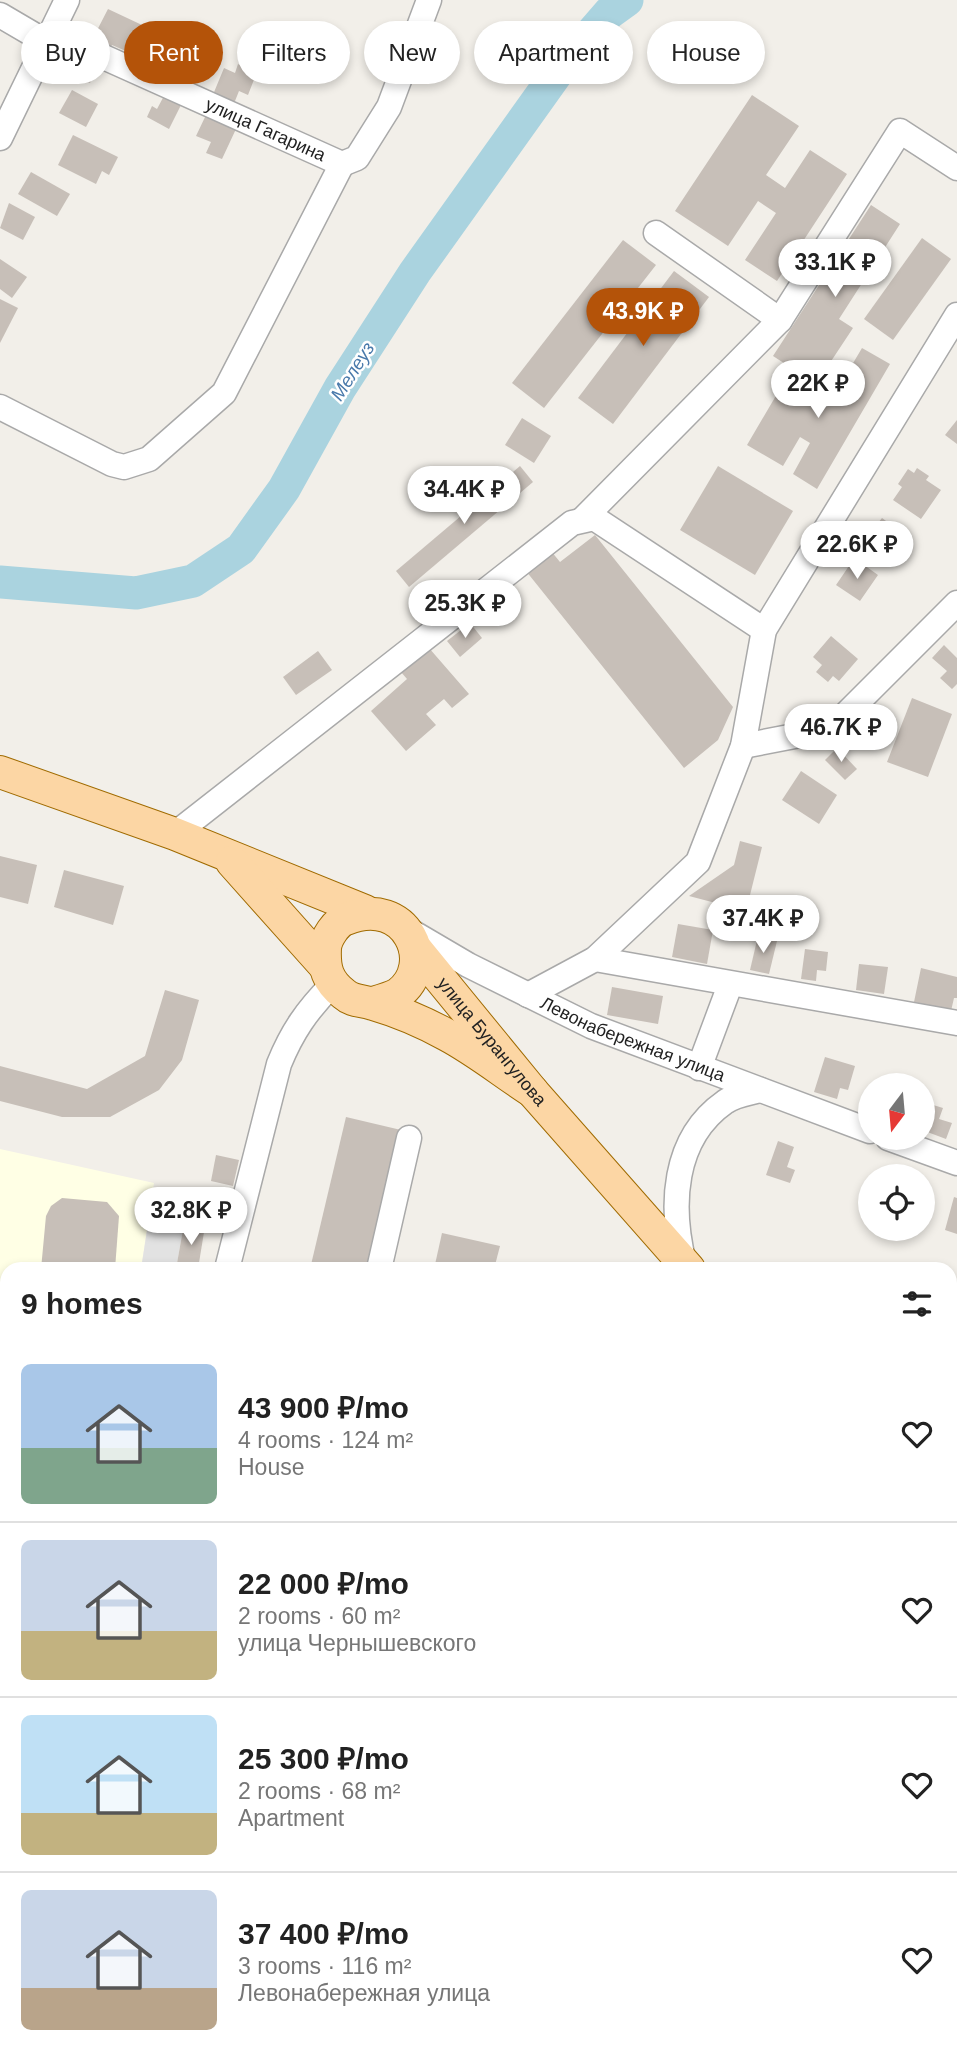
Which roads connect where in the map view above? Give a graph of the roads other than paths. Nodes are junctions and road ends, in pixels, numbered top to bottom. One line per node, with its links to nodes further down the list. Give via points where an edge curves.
1 (66, 0): 4 (street)
2 (429, 0): 9 (street, via 390,107 357,158)
3 (0, 15): 5 (street, улица Гагарина)
4 (56, 21)
5 (21, 27)
6 (110, 60): 9 (street, улица Гагарина)
7 (26, 84): 8 (street)
8 (0, 138)
9 (342, 164): 14 (street, via 224,393 149,459 124,467 112,464)
10 (957, 168): 13 (street, via 900,131)
11 (656, 233): 13 (street)
12 (957, 315): 17 (street)
13 (780, 320): 15 (street)
14 (0, 407)
15 (583, 519): 17 (street, via 594,519); 20 (street, via 572,523)
16 (957, 603): 18 (street, via 831,729)
17 (764, 630): 18 (street)
18 (743, 746): 24 (street, via 698,862)
19 (0, 772): 20 (main road, улица Бурангулова)
20 (175, 834): 21 (main road, улица Бурангулова)
21 (226, 856): 22 (main road, улица Бурангулова); 25 (main road, улица Бурангулова)
22 (365, 911): 23 (main road, улица Бурангулова, via 388,915); 25 (main road, via 341,920 326,941)
23 (410, 938): 27 (street, Левонабережная улица); 28 (main road, улица Бурангулова, via 413,973 398,994); 32 (main road, улица Бурангулова)
24 (595, 959): 26 (street); 27 (street)
25 (328, 975): 28 (main road, улица Бурангулова, via 351,1000); 37 (street, via 292,1032 279,1064)
26 (730, 985): 29 (street); 30 (street)
27 (528, 995): 30 (street, Левонабережная улица, via 591,1026)
28 (373, 1003): 32 (main road, улица Бурангулова, via 447,1035)
29 (957, 1023)
30 (699, 1068): 31 (street, Левонабережная улица)
31 (760, 1090): 33 (street, Левонабережная улица); 40 (street, via 727,1100 708,1116 689,1144 678,1173 675,1205)
32 (532, 1091): 39 (main road)
33 (858, 1127)
34 (408, 1138): 38 (street)
35 (921, 1150): 36 (street)
36 (957, 1163)
37 (229, 1262)
38 (381, 1262)
39 (683, 1262)
40 (686, 1262)

